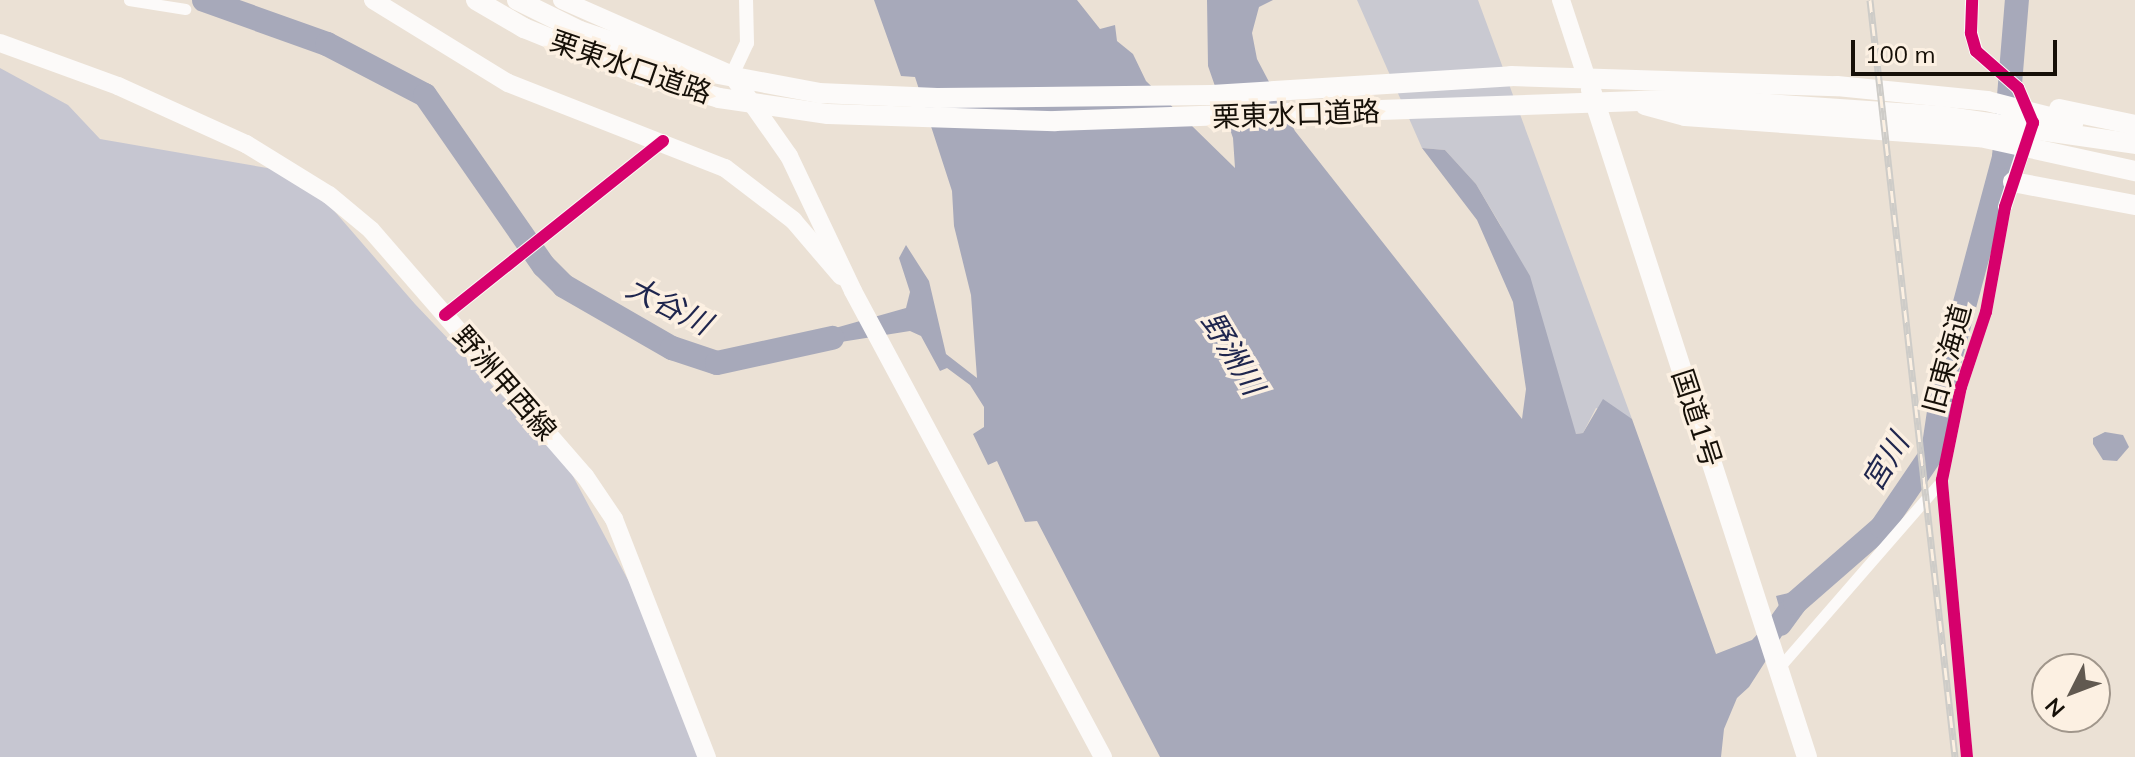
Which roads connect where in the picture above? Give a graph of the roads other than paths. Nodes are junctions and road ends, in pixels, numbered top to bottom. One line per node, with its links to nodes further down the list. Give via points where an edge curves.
1 (129, 0): 9 (street)
2 (373, 0): 15 (main road, via 508,83)
3 (476, 0): 16 (highway, 栗東水口道路, via 524,28 642,76 719,98 828,114 1055,121 1697,99 1941,116)
4 (517, 0): 12 (highway, 栗東水口道路, via 580,31 728,79 864,95 1212,95)
5 (562, 0): 11 (main road)
6 (746, 0): 11 (street, via 747,43)
7 (1561, 0): 12 (main road)
8 (1972, 0): 13 (street, via 1976,51)
9 (185, 9)
10 (0, 43): 22 (main road, 野洲甲西線, via 118,86 246,144 286,168 371,230)
11 (732, 75): 21 (main road, via 789,156)
12 (1587, 79): 16 (highway, 栗東水口道路, via 1761,82 1987,101); 17 (highway, via 1654,111 1980,137); 24 (highway, 国道1号)
13 (2023, 95): 14 (highway); 18 (street, 旧東海道, via 2033,123)
14 (2135, 125)
15 (663, 141): 21 (main road, via 725,168 769,199); 22 (street)
16 (2135, 142)
17 (2135, 171)
18 (2013, 182): 19 (highway); 20 (street, 旧東海道)
19 (2135, 205)
20 (2005, 207): 23 (street, 旧東海道, via 1986,312 1961,387)
21 (853, 291): 26 (main road)
22 (445, 315): 25 (main road, 野洲甲西線, via 585,476 614,519)
23 (1942, 480): 24 (street); 28 (street, 旧東海道)
24 (1775, 664): 27 (highway, 国道1号)
25 (707, 757)
26 (1103, 757)
27 (1807, 757)
28 (1967, 757)

